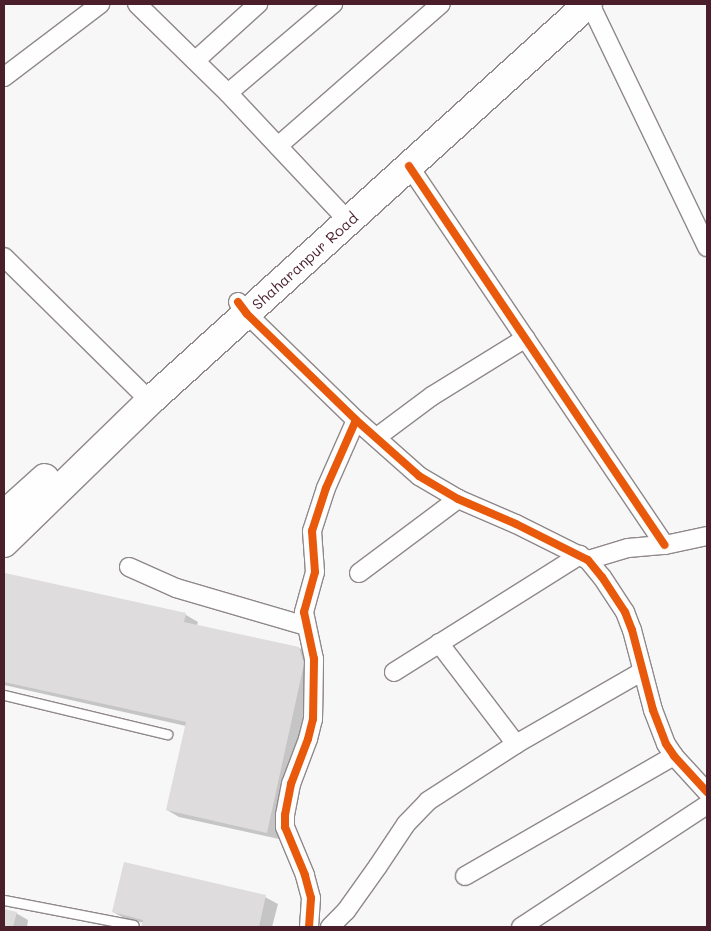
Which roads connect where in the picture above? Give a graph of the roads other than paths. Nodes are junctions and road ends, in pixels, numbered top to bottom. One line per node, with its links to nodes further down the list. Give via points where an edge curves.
1 (100, 4): 9 (street)
2 (137, 4): 8 (street)
3 (258, 4): 8 (street)
4 (332, 4): 10 (street)
5 (441, 4): 11 (street)
6 (563, 4): 13 (main road, Shaharanpur Road)
7 (589, 4): 12 (main road, Shaharanpur Road); 14 (street)
8 (196, 60): 10 (street)
9 (4, 77)
10 (228, 93): 11 (street)
11 (278, 146): 13 (street)
12 (409, 166): 16 (main road, Shaharanpur Road); 17 (street)
13 (338, 210): 16 (main road, Shaharanpur Road)
14 (707, 248)
15 (4, 258): 18 (street)
16 (242, 308): 18 (main road, Shaharanpur Road); 19 (street)
17 (526, 338): 20 (street, via 432,396); 25 (street)
18 (145, 396): 22 (main road, Shaharanpur Road); 24 (main road, Shaharanpur Road)
19 (356, 420): 20 (street); 29 (street, via 326,488 312,531 315,572 305,604)
20 (377, 437): 21 (street, via 419,476)
21 (458, 499): 26 (street); 28 (street)
22 (4, 515)
23 (707, 536): 25 (street)
24 (4, 543)
25 (665, 545): 26 (street, via 628,548)
26 (584, 558): 30 (street); 31 (street, via 602,577 625,612)
27 (129, 566): 29 (street, via 176,588)
28 (358, 573)
29 (306, 626): 42 (street, via 314,659 312,718 284,815 285,827 311,898)
30 (439, 643): 32 (street); 35 (street)
31 (643, 671): 35 (street); 36 (street, via 660,731)
32 (394, 672)
33 (4, 695): 34 (lane)
34 (167, 734)
35 (516, 744): 43 (street, via 442,789 417,810 346,911)
36 (674, 756): 37 (street); 39 (street)
37 (707, 792)
38 (707, 805): 44 (street)
39 (465, 876)
40 (4, 900): 41 (lane)
41 (134, 925)
42 (309, 927)
43 (330, 927)
44 (521, 927)

